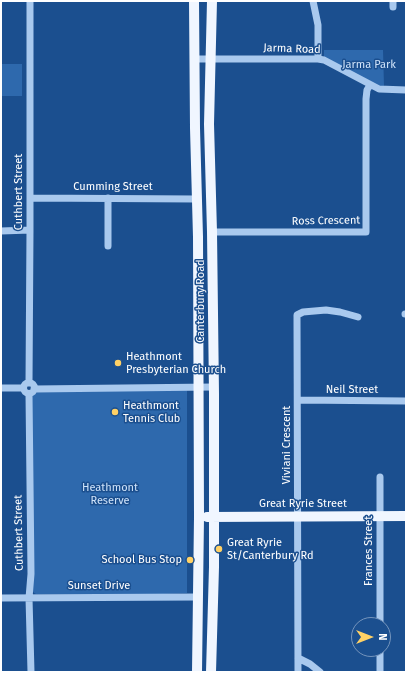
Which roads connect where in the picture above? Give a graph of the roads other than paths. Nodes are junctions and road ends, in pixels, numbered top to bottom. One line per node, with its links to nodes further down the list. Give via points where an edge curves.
1 (30, 1): 10 (street, Cuthbert Street)
2 (194, 1): 5 (main road, Canterbury Road)
3 (212, 1): 6 (main road, Canterbury Road)
4 (313, 1): 7 (street, via 318,25)
5 (194, 59): 6 (street, Jarma Road); 12 (main road, Canterbury Road)
6 (210, 59): 7 (street, Jarma Road); 15 (main road, Canterbury Road)
7 (318, 59): 8 (street, Jarma Road)
8 (370, 85): 9 (street, Jarma Road, via 379,89); 15 (street, Ross Crescent, via 366,99 366,232)
9 (406, 90)
10 (30, 198): 11 (street, Cumming Street); 13 (street, Cuthbert Street)
11 (108, 198): 12 (street, Cumming Street); 16 (street)
12 (196, 198): 18 (main road, Canterbury Road)
13 (30, 230): 14 (street); 21 (street, Cuthbert Street)
14 (1, 231)
15 (212, 232): 19 (main road, Canterbury Road)
16 (108, 246)
17 (358, 317): 22 (street, Viviani Crescent, via 326,310 297,315)
18 (199, 387): 19 (street); 21 (street); 28 (main road, Canterbury Road)
19 (214, 387): 29 (main road, Canterbury Road)
20 (1, 388): 21 (street)
21 (29, 388): 33 (street, Cuthbert Street)
22 (298, 400): 23 (street, Neil Street); 25 (street, Viviani Crescent)
23 (406, 401)
24 (380, 477): 26 (street, Frances Street)
25 (298, 516): 26 (main road, Great Ryrie Street); 29 (main road, Great Ryrie Street); 37 (street, Viviani Crescent)
26 (380, 516): 27 (main road, Great Ryrie Street); 35 (street, Frances Street)
27 (406, 516)
28 (199, 517): 29 (main road, Great Ryrie Street); 31 (main road, Canterbury Road)
29 (214, 517): 30 (main road, Canterbury Road)
30 (214, 567): 31 (main road, via 208,589); 34 (main road, Canterbury Road)
31 (197, 597): 33 (street, Sunset Drive); 34 (main road, via 210,604); 39 (main road, Canterbury Road)
32 (1, 598): 33 (street, Sunset Drive)
33 (29, 598): 38 (street, Cuthbert Street)
34 (212, 611): 40 (main road, Canterbury Road)
35 (380, 617)
36 (380, 657): 43 (street)
37 (298, 658): 41 (street, Viviani Crescent); 42 (street)
38 (31, 672)
39 (197, 672)
40 (211, 672)
41 (298, 672)
42 (320, 672)
43 (380, 672)

